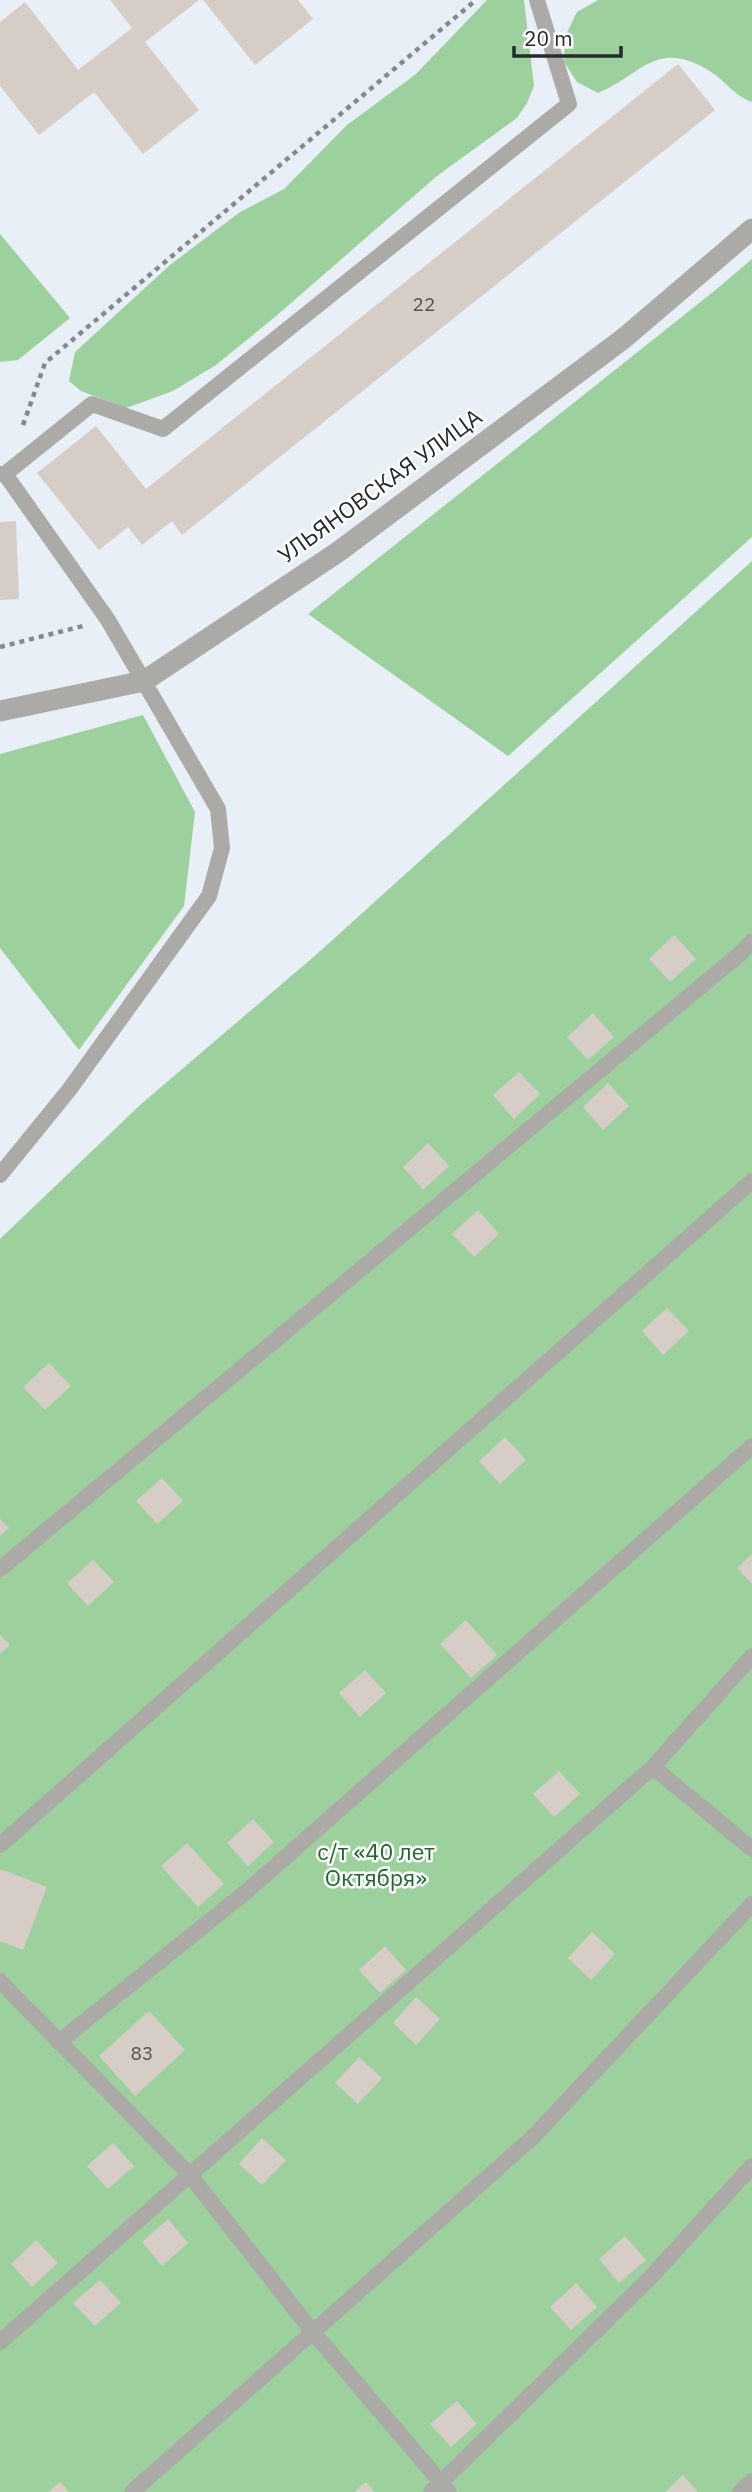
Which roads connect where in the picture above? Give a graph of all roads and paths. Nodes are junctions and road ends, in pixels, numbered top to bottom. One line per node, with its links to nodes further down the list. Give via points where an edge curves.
1 (476, 0): 4 (path, via 45,363)
2 (537, 0): 4 (lane, via 569,104 163,429 92,404)
3 (752, 229): 7 (street, УЛЬЯНОВСКАЯ УЛИЦА, via 623,339 338,552)
4 (3, 474): 5 (lane)
5 (108, 620): 6 (path); 7 (lane)
6 (0, 647)
7 (144, 681): 8 (street, УЛЬЯНОВСКАЯ УЛИЦА); 11 (lane, via 218,808 222,848 209,896 69,1090)
8 (0, 711)
9 (752, 941): 10 (lane)
10 (746, 959): 14 (lane)
11 (0, 1175)
12 (752, 1181): 17 (lane)
13 (752, 1446): 21 (lane, via 247,1891)
14 (0, 1569)
15 (752, 1656): 16 (lane)
16 (653, 1768): 18 (lane); 23 (lane)
17 (0, 1844)
18 (752, 1849)
19 (752, 1904): 24 (lane, via 532,2138)
20 (0, 1981): 21 (lane)
21 (59, 2042): 23 (lane)
22 (752, 2166): 27 (lane, via 650,2278)
23 (189, 2174): 24 (lane); 25 (lane)
24 (312, 2332): 27 (lane); 28 (lane)
25 (0, 2342)
26 (752, 2482): 29 (lane)
27 (440, 2489)
28 (132, 2492)
29 (740, 2492)

